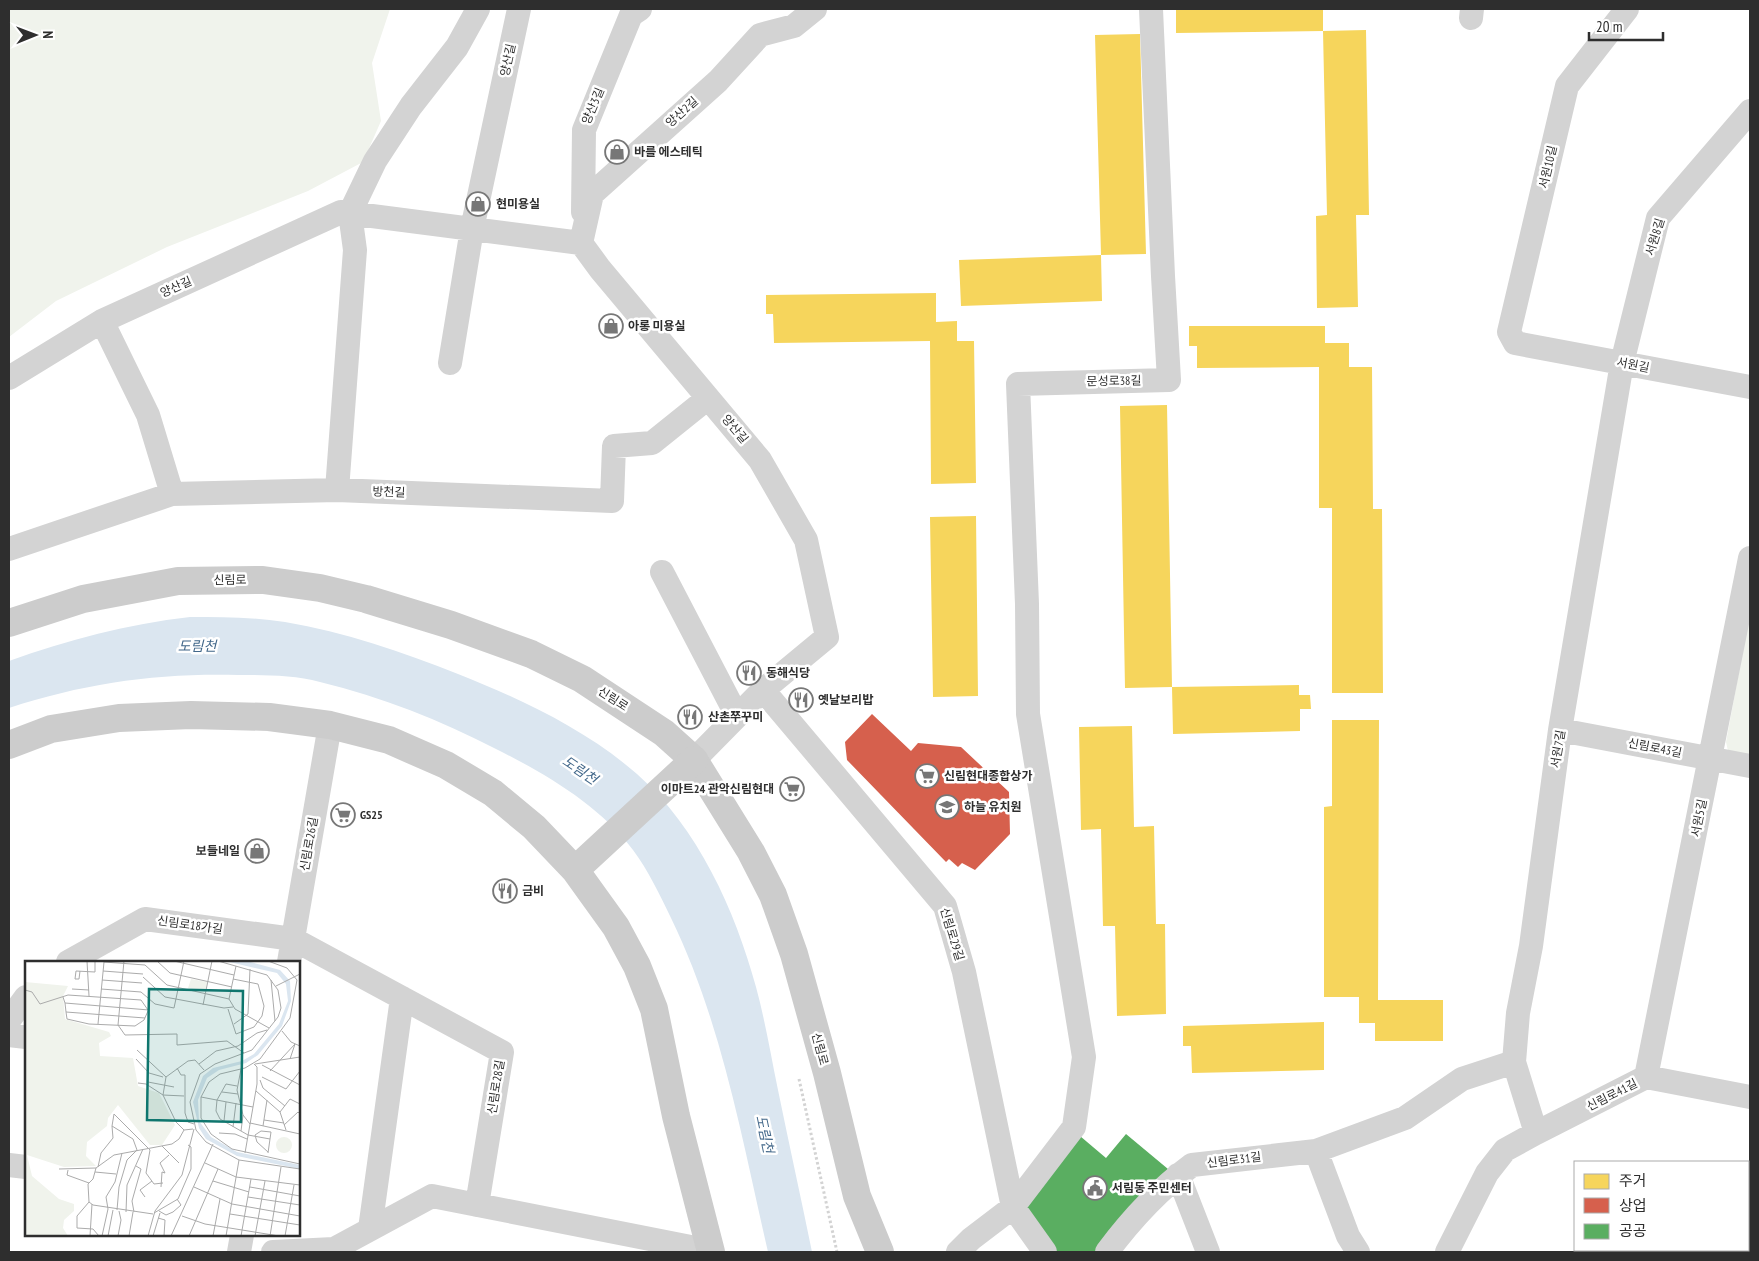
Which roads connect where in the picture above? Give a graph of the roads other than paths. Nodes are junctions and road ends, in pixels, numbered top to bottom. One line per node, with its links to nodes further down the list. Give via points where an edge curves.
1 (478, 9): 8 (street, via 458,47 411,106 375,161)
2 (519, 9): 9 (street, 양산길)
3 (640, 9): 10 (street, 양산3길, via 631,15 584,130)
4 (815, 9): 10 (street, 양산2길, via 794,26 760,35 718,81 592,194)
5 (1151, 9): 50 (street, 문성로38길, via 1169,380 1018,384 1028,714 1084,1057 1074,1127)
6 (1627, 9): 12 (street, 서원10길, via 1567,86 1509,332)
7 (1750, 111): 14 (street, 서원8길, via 1658,218)
8 (350, 213): 9 (street, 양산길); 11 (street, 양산길, via 342,212); 18 (street, via 355,250)
9 (472, 229): 10 (street, 양산길); 13 (street, 양산길)
10 (581, 244): 17 (street, 양산길)
11 (102, 321): 15 (street, 양산길); 19 (street, via 148,415)
12 (1515, 343): 14 (street, 서원길)
13 (450, 363)
14 (1622, 363): 16 (street, 서원길); 27 (street, 서원7길)
15 (9, 378)
16 (1750, 388)
17 (708, 398): 18 (street, 방천길, via 652,444 614,446 612,501); 24 (street, 양산길, via 760,460 806,540 826,637)
18 (336, 490): 19 (street, 방천길)
19 (172, 494): 20 (street, 방천길)
20 (9, 549)
21 (1750, 558): 29 (street, 서원5길)
22 (662, 572): 25 (street)
23 (9, 622): 30 (main road, 신림로, via 84,599 178,581 263,580 320,588 451,625 531,654 582,679 630,709)
24 (763, 690): 25 (street, 양산길); 50 (street, 신림로29길, via 945,906 964,972)
25 (737, 716): 30 (street, 양산길)
26 (330, 725): 28 (main road, bridge, via 269,717 191,715 119,718 51,729); 32 (main road, bridge, via 389,740 446,764 493,793 528,821); 33 (street, 신림로26길)
27 (1560, 730): 29 (street, 신림로43길); 41 (street, 서원7길, via 1531,946 1518,1013)
28 (9, 745)
29 (1710, 758): 31 (street, 신림로43길); 42 (street, 서원5길)
30 (694, 760): 32 (main road, bridge); 56 (main road, 신림로, via 751,852 773,895 799,972 857,1196)
31 (1750, 766)
32 (575, 870): 55 (main road, bridge, via 616,927 637,966 654,1009 676,1116)
33 (293, 939): 34 (street, 신림로18가길, via 145,919); 35 (street, 신림로26길); 37 (street, 신림로28길)
34 (70, 961)
35 (289, 961)
36 (25, 998): 38 (street)
37 (402, 998): 49 (street, 신림로28길, via 502,1052); 51 (street)
38 (9, 1020)
39 (9, 1035): 40 (street)
40 (25, 1036)
41 (1514, 1062): 44 (street, 서원7길); 45 (street, 신림로31길, via 1462,1079 1405,1118)
42 (1646, 1077): 43 (street, 신림로41길); 44 (street, 신림로41길)
43 (1750, 1097)
44 (1536, 1133): 62 (street, via 1505,1150 1487,1173)
45 (1316, 1150): 48 (street, 신림로31길, via 1192,1165); 61 (street, via 1348,1236)
46 (9, 1165): 47 (street)
47 (25, 1168)
48 (1178, 1175): 59 (street, via 1122,1231); 60 (street)
49 (477, 1205): 51 (street, via 432,1196); 55 (street)
50 (1013, 1207): 57 (street); 58 (street, 신림로29길)
51 (370, 1229): 54 (street, via 334,1249)
52 (242, 1236): 53 (street)
53 (239, 1252)
54 (273, 1252)
55 (711, 1252)
56 (880, 1252)
57 (958, 1252)
58 (1045, 1252)
59 (1107, 1252)
60 (1208, 1252)
61 (1358, 1252)
62 (1447, 1252)

